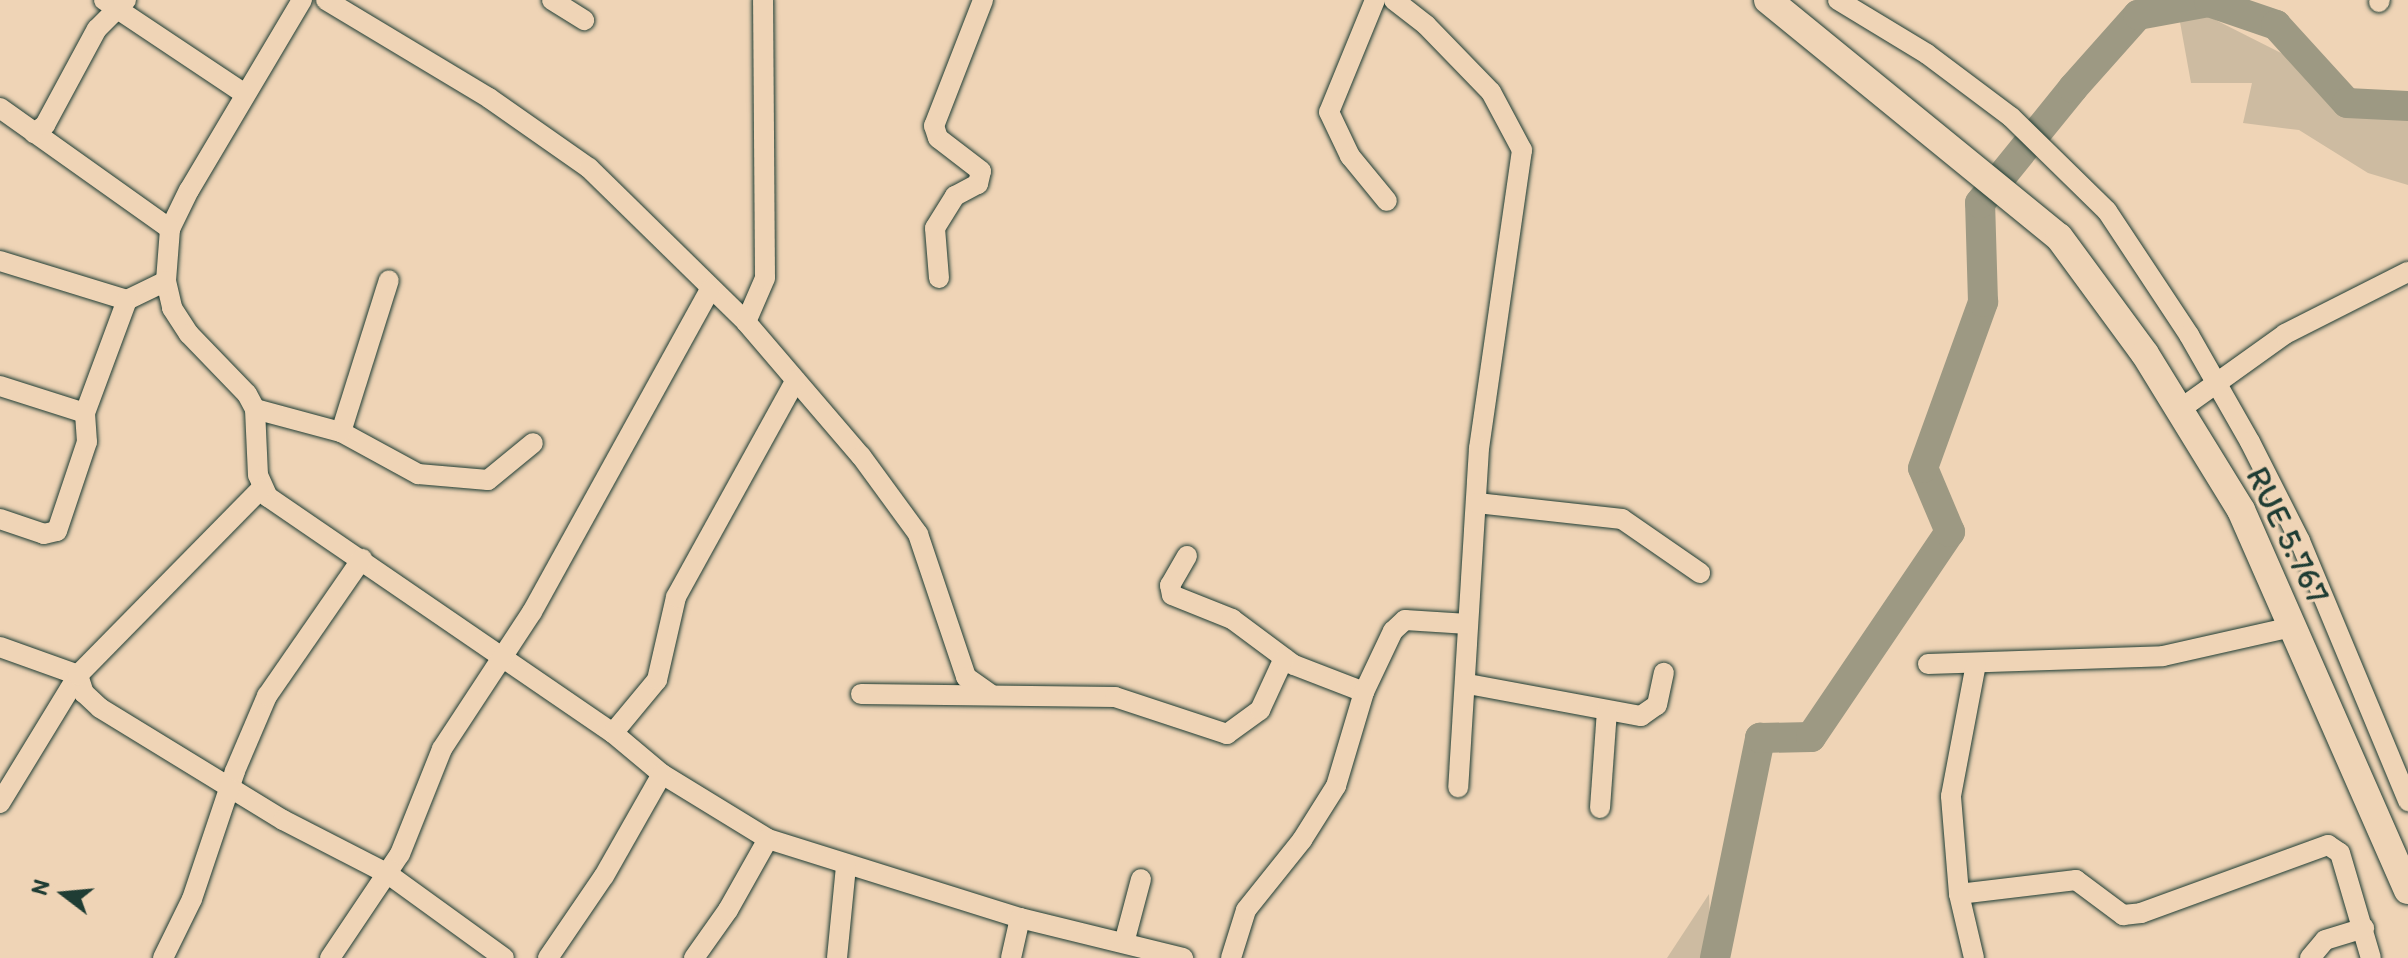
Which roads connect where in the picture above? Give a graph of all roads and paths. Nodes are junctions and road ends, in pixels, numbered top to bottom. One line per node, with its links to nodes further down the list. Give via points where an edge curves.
1 (302, 0): 12 (street)
2 (326, 0): 22 (street, via 489,98 589,168 643,215)
3 (552, 0): 11 (street)
4 (763, 0): 24 (street, via 765,278)
5 (983, 0): 19 (street, via 934,126 938,138 981,171 978,184 955,196 935,228)
6 (1375, 0): 15 (street, via 1329,112 1350,156)
7 (1394, 0): 34 (street, via 1491,92 1522,150 1483,409)
8 (1768, 0): 29 (highway, RUE 5.767, via 2059,237)
9 (1838, 0): 26 (street, via 1927,54 2059,159 2107,211)
10 (116, 3): 12 (street); 14 (street, via 89,40 45,125)
11 (584, 20)
12 (242, 92): 16 (street)
13 (0, 108): 14 (street)
14 (34, 133): 16 (street)
15 (1387, 201)
16 (170, 229): 21 (street)
17 (0, 261): 23 (street)
18 (2408, 272): 26 (street, via 2285,334)
19 (939, 278)
20 (389, 280): 31 (street)
21 (166, 281): 23 (street); 28 (street, via 172,308 189,334)
22 (710, 290): 24 (street); 43 (street, via 532,612)
23 (127, 300): 30 (street)
24 (746, 322): 25 (street)
25 (795, 381): 51 (street, via 918,534 966,677); 53 (street, via 676,597 657,680)
26 (2217, 385): 29 (street); 58 (street, via 2300,541)
27 (0, 386): 30 (street)
28 (255, 409): 31 (street); 33 (street)
29 (2179, 410): 40 (highway, RUE 5.767, via 2241,510)
30 (85, 413): 35 (street, via 87,442 57,531 44,534)
31 (341, 432): 32 (street, via 404,470 479,481 497,475)
32 (533, 443)
33 (261, 489): 37 (street); 47 (street)
34 (1477, 503): 38 (street, via 1622,519); 39 (street)
35 (0, 519)
36 (1187, 556): 42 (street, via 1170,585 1172,595 1232,619)
37 (362, 559): 43 (street); 56 (street, via 279,675)
38 (1700, 573)
39 (1468, 624): 48 (street); 49 (street, via 1398,624)
40 (2292, 627): 45 (street, via 2163,656); 64 (highway, RUE 5.767)
41 (0, 647): 47 (street)
42 (1284, 658): 49 (street); 51 (street, via 1260,710 1227,734 1131,699)
43 (498, 659): 53 (street); 62 (street, via 442,749)
44 (1928, 664): 45 (street)
45 (1976, 664): 65 (street, via 1951,796)
46 (1664, 673): 52 (street, via 1657,705 1648,714)
47 (78, 675): 56 (street, via 84,693 100,708); 57 (street)
48 (1468, 684): 52 (street); 55 (street)
49 (1364, 692): 77 (street, via 1336,786 1302,840 1246,910)
50 (861, 694): 51 (street)
51 (990, 694)
52 (1607, 711): 59 (street)
53 (613, 733): 54 (street)
54 (662, 774): 60 (street); 72 (street, via 604,876)
55 (1458, 787)
56 (229, 788): 62 (street); 69 (street, via 192,899)
57 (2, 795)
58 (2408, 801)
59 (1600, 808)
60 (768, 839): 61 (street); 73 (street)
61 (846, 867): 66 (street); 74 (street)
62 (388, 874): 70 (street); 71 (street)
63 (1141, 879): 68 (street)
64 (2408, 890)
65 (1959, 894): 67 (street, via 2076,880 2123,915 2141,913 2328,845 2340,853); 78 (street)
66 (1020, 918): 68 (street); 75 (street)
67 (2364, 928): 79 (street, via 2325,940); 80 (street)
68 (1124, 943): 76 (street)
69 (163, 958)
70 (330, 958)
71 (504, 958)
72 (548, 958)
73 (694, 958)
74 (837, 958)
75 (1011, 958)
76 (1183, 958)
77 (1231, 958)
78 (1974, 958)
79 (2310, 958)
80 (2371, 958)

